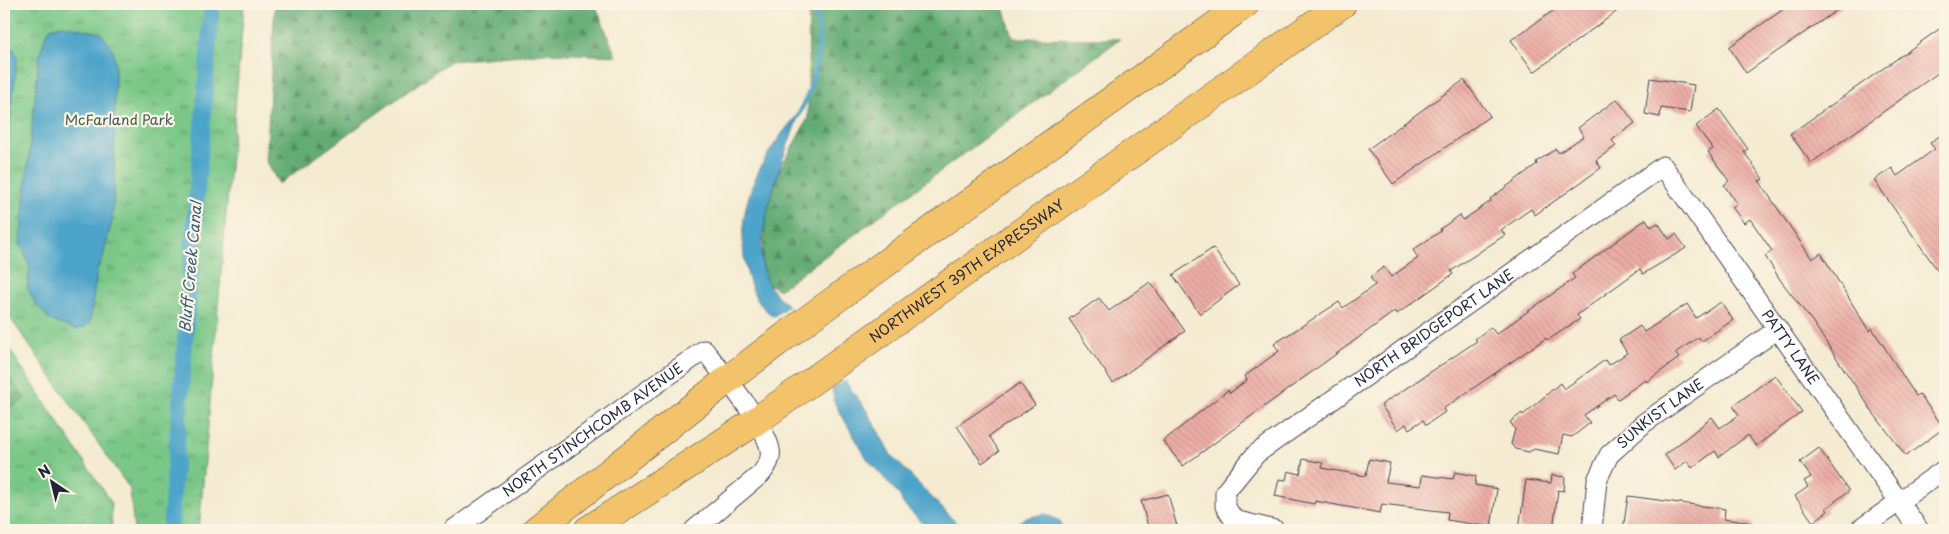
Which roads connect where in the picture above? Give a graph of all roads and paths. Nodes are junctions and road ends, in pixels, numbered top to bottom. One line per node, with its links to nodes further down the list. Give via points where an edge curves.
1 (1245, 4): 5 (highway, via 921,236)
2 (1342, 4): 6 (highway, NORTHWEST 39TH EXPRESSWAY)
3 (1663, 166): 4 (street, PATTY LANE); 13 (street, NORTH BRIDGEPORT LANE, via 1256,454 1225,492 1225,506 1234,520)
4 (1778, 329): 8 (street, PATTY LANE); 14 (street, SUNKIST LANE, via 1644,424 1609,455 1596,480)
5 (727, 380): 6 (street); 9 (street, NORTH STINCHCOMB AVENUE, via 704,350); 10 (highway)
6 (756, 421): 11 (highway, NORTHWEST 39TH EXPRESSWAY); 12 (street, via 770,450 769,463)
7 (1945, 469): 8 (street)
8 (1899, 502): 15 (street); 16 (street, PATTY LANE)
9 (453, 530)
10 (536, 530)
11 (588, 530)
12 (694, 530)
13 (1275, 530)
14 (1592, 530)
15 (1859, 530)
16 (1919, 530)

